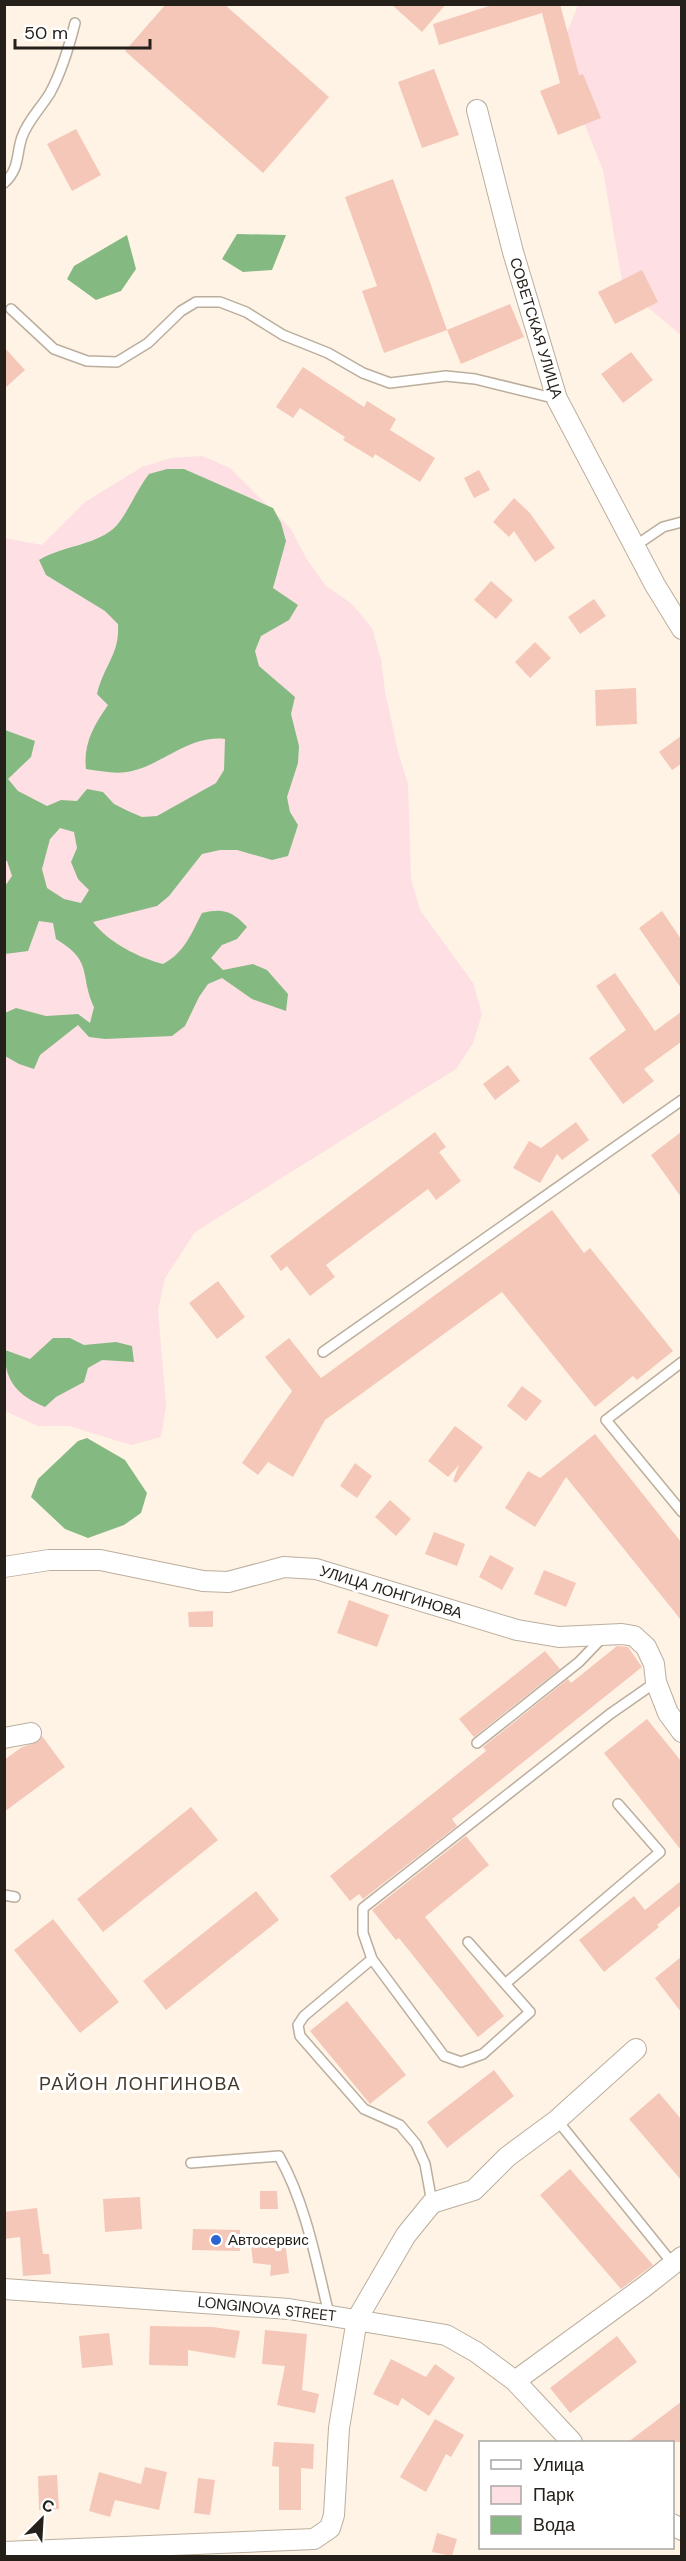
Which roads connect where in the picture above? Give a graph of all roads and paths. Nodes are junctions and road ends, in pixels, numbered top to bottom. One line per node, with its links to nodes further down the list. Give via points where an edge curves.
1 (75, 23): 3 (lane, via 50,93 22,137 19,162)
2 (477, 110): 5 (street, СОВЕТСКАЯ УЛИЦА)
3 (4, 183)
4 (11, 309): 5 (lane, via 54,349 87,361 117,362 148,343 196,302 220,302 390,383 456,377)
5 (556, 399): 7 (street, СОВЕТСКАЯ УЛИЦА)
6 (681, 522): 7 (lane, via 663,527)
7 (635, 546): 8 (street, СОВЕТСКАЯ УЛИЦА)
8 (681, 629)
9 (681, 1100): 10 (lane)
10 (323, 1352)
11 (681, 1362): 12 (lane, via 606,1420)
12 (681, 1512)
13 (4, 1567): 14 (street, УЛИЦА ЛОНГИНОВА, via 49,1560 100,1560 203,1581 228,1582 284,1567 316,1569 517,1630 559,1637)
14 (606, 1635): 15 (street, УЛИЦА ЛОНГИНОВА, via 634,1636 646,1647 654,1664); 19 (lane, via 579,1662)
15 (656, 1682): 16 (street, УЛИЦА ЛОНГИНОВА, via 668,1713); 24 (lane, via 363,1908 363,1933)
16 (681, 1732)
17 (31, 1733): 18 (street)
18 (4, 1738)
19 (477, 1743)
20 (618, 1804): 25 (lane, via 660,1852)
21 (4, 1894): 22 (lane)
22 (15, 1897)
23 (468, 1942): 25 (lane)
24 (372, 1959): 25 (lane, via 444,2056 461,2062 483,2054 530,2012); 29 (lane, via 304,2016 298,2025 300,2036 364,2109 400,2125 416,2144 425,2164)
25 (505, 1984)
26 (636, 2049): 27 (street)
27 (557, 2120): 29 (street, via 507,2157 474,2190); 30 (lane)
28 (191, 2163): 32 (lane, via 279,2156 310,2235)
29 (432, 2203): 33 (street, via 406,2235)
30 (677, 2260): 34 (street)
31 (4, 2289): 32 (street, LONGINOVA STREET)
32 (329, 2314): 33 (street, LONGINOVA STREET)
33 (357, 2319): 34 (street, LONGINOVA STREET, via 446,2335); 36 (street, via 339,2428 334,2515 330,2528 314,2539)
34 (515, 2381): 35 (street, LONGINOVA STREET)
35 (571, 2441)
36 (4, 2552)

